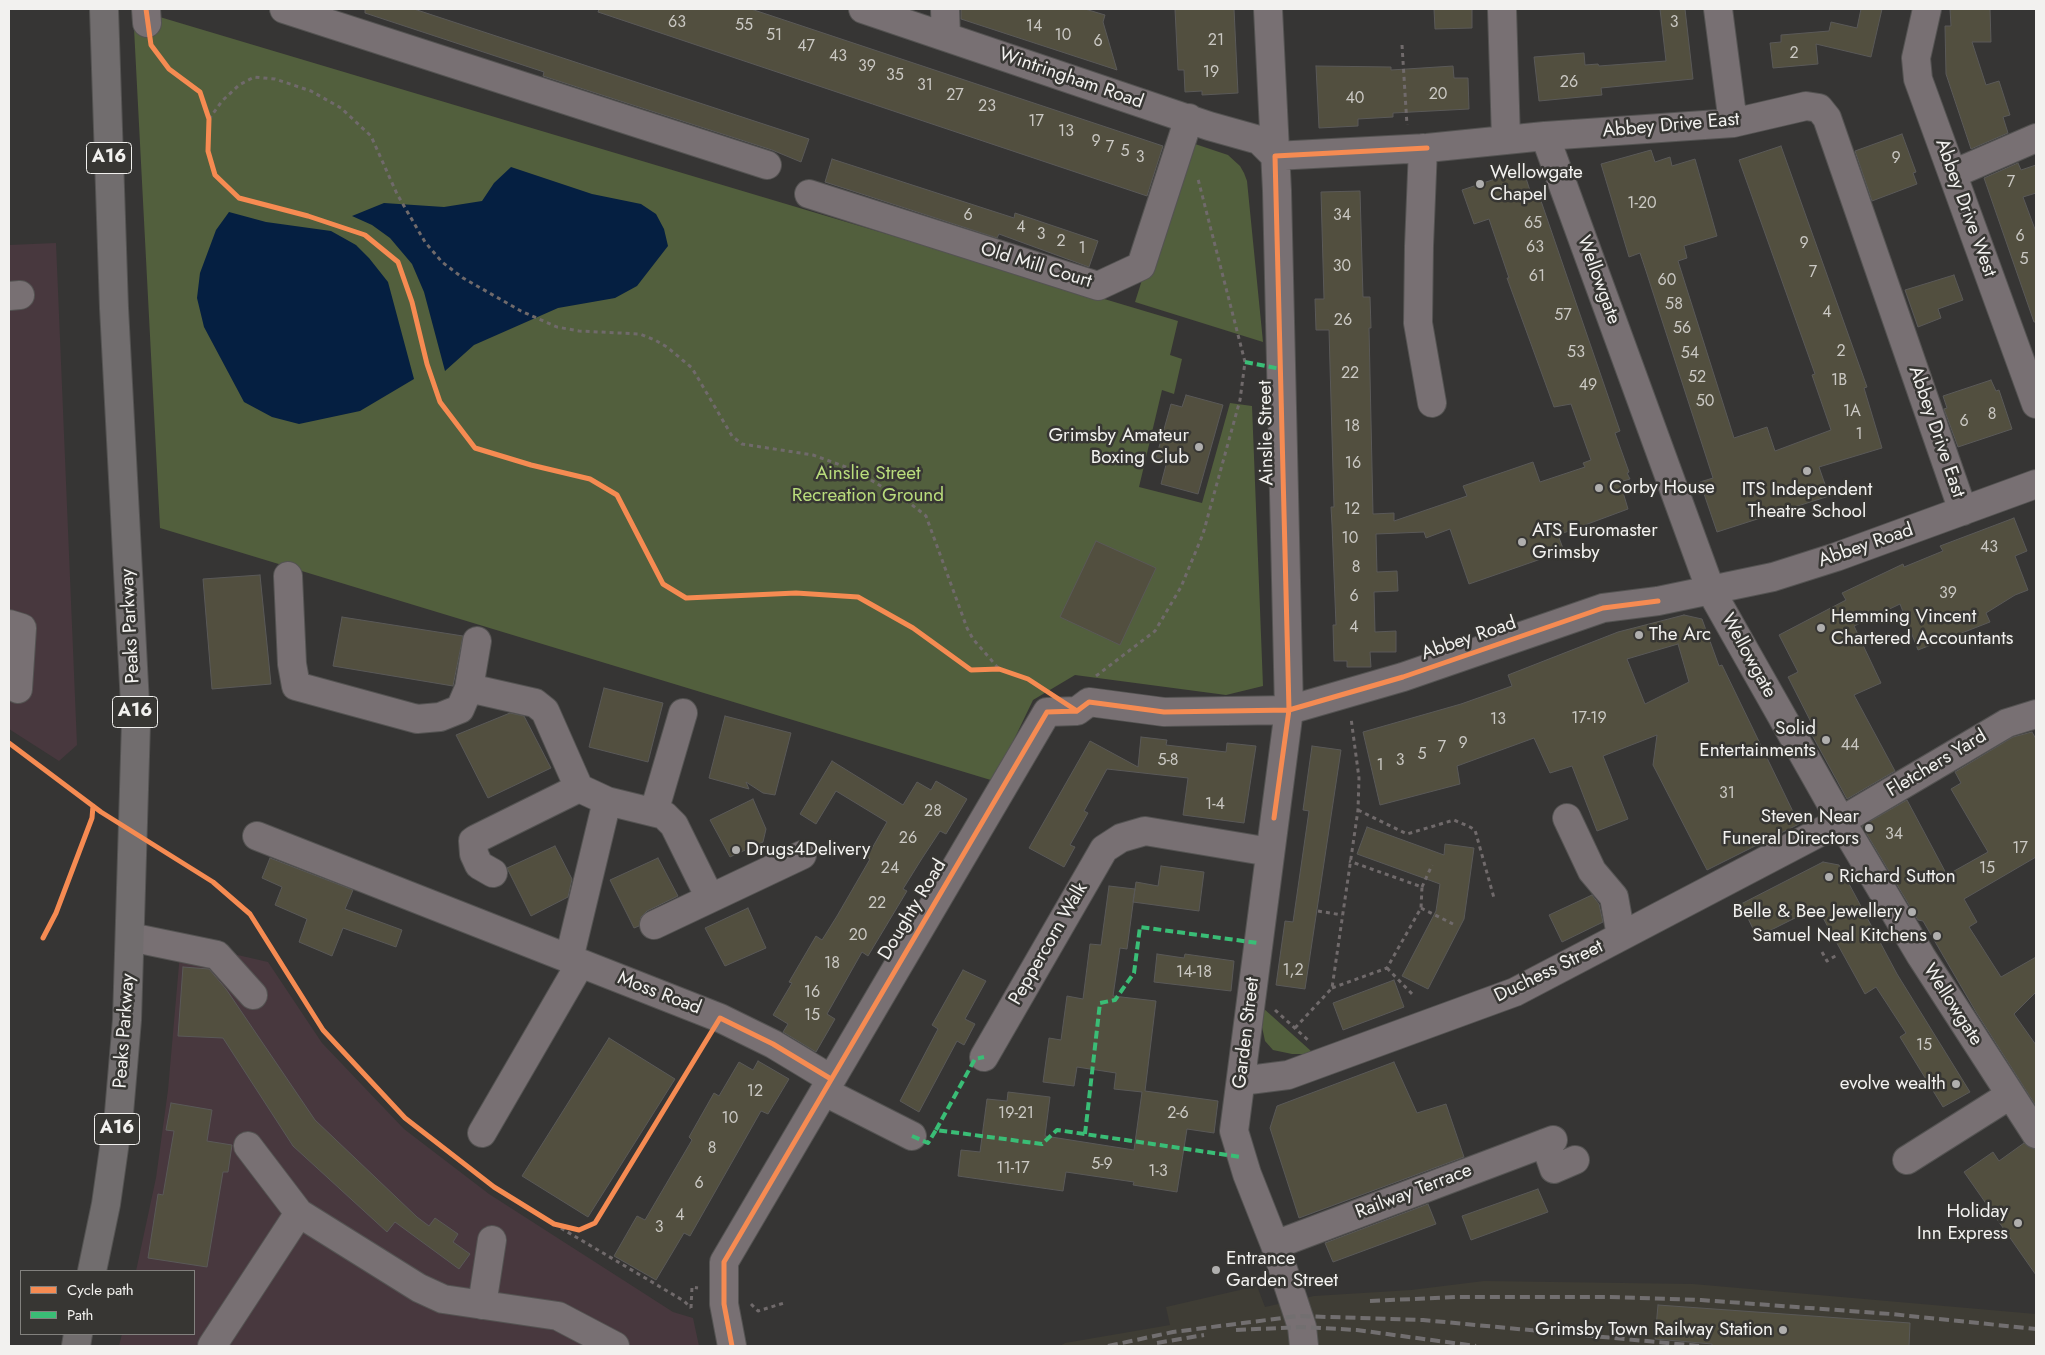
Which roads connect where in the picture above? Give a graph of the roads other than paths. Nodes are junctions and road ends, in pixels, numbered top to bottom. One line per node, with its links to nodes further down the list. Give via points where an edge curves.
1 (104, 9): 45 (highway, Peaks Parkway / A16, via 114,308 136,723)
2 (284, 9): 17 (street)
3 (863, 9): 9 (street, Wintringham Road)
4 (945, 9): 9 (street)
5 (1268, 9): 16 (street, Ainslie Street)
6 (1502, 9): 14 (street)
7 (1718, 9): 11 (street)
8 (1928, 9): 18 (street, Abbey Drive West, via 1916,58 1918,79)
9 (946, 36): 10 (street, Wintringham Road)
10 (1189, 118): 16 (street, Wintringham Road, via 1259,140); 19 (street, Old Mill Court, via 1141,266 1098,286)
11 (1733, 123): 12 (street, Abbey Drive East); 23 (street, Abbey Drive East, via 1806,106 1818,108 1828,118)
12 (1544, 136): 14 (street, Abbey Drive East); 25 (street, Wellowgate)
13 (2036, 138): 18 (street)
14 (1506, 140): 15 (street, Abbey Drive East)
15 (1419, 148): 16 (street, Abbey Drive East); 20 (street, via 1418,323)
16 (1275, 156): 30 (street, Ainslie Street)
17 (767, 165)
18 (1953, 174): 21 (street, Abbey Drive West)
19 (810, 194)
20 (1432, 403)
21 (2036, 404)
22 (2036, 484): 23 (street, Abbey Road)
23 (1963, 511): 25 (street, Abbey Road, via 1773,577)
24 (288, 576): 28 (street, via 296,686 417,719 440,717 460,709)
25 (1711, 591): 30 (street, Abbey Road, via 1658,602 1603,608 1403,678); 37 (street, Wellowgate)
26 (9, 624): 29 (street, via 22,628)
27 (477, 641): 28 (street)
28 (469, 688): 33 (street, via 535,703 546,711)
29 (18, 689)
30 (1289, 710): 39 (street, Garden Street); 50 (street, Doughty Road, via 1164,712 1089,702 1077,711 1047,712)
31 (683, 713): 35 (street)
32 (2036, 714): 37 (street, Fletchers Yard, via 2007,723)
33 (579, 788): 34 (street); 41 (street, via 476,838 473,841 479,865)
34 (607, 801): 35 (street); 46 (street)
35 (654, 812): 42 (street, via 664,815 674,825)
36 (1567, 818): 44 (street, via 1592,871 1614,898)
37 (1840, 821): 44 (street, Duchess Street); 51 (street, Wellowgate)
38 (256, 836): 46 (street, Moss Road)
39 (1270, 852): 48 (street, Peppercorn Walk, via 1145,831 1121,838 1104,849); 49 (street, Garden Street)
40 (802, 856): 42 (street)
41 (493, 873)
42 (710, 898): 43 (street)
43 (654, 924)
44 (1621, 936): 49 (street, Duchess Street, via 1515,992 1288,1075)
45 (130, 937): 47 (street, via 216,955); 61 (highway, Peaks Parkway / A16, via 119,1113)
46 (574, 962): 50 (street, Moss Road, via 720,1018 773,1044); 52 (street)
47 (253, 995)
48 (984, 1057)
49 (1241, 1081): 60 (street, Garden Street, via 1234,1131)
50 (828, 1085): 54 (street, Moss Road); 65 (street, Doughty Road, via 724,1262 724,1304)
51 (2010, 1096): 53 (street, Wellowgate); 57 (street)
52 (482, 1133)
53 (2036, 1134)
54 (912, 1136)
55 (248, 1146): 58 (street)
56 (1575, 1160): 60 (street, Railway Terrace, via 1554,1169 1549,1141)
57 (1907, 1160)
58 (299, 1213): 62 (street, via 419,1288 443,1299); 63 (street)
59 (492, 1240): 62 (street)
60 (1275, 1245): 66 (street, Garden Street, via 1302,1327)
61 (92, 1270)
62 (482, 1304): 64 (street, via 558,1316)
63 (212, 1346)
64 (615, 1346)
65 (732, 1346)
66 (1304, 1346)

